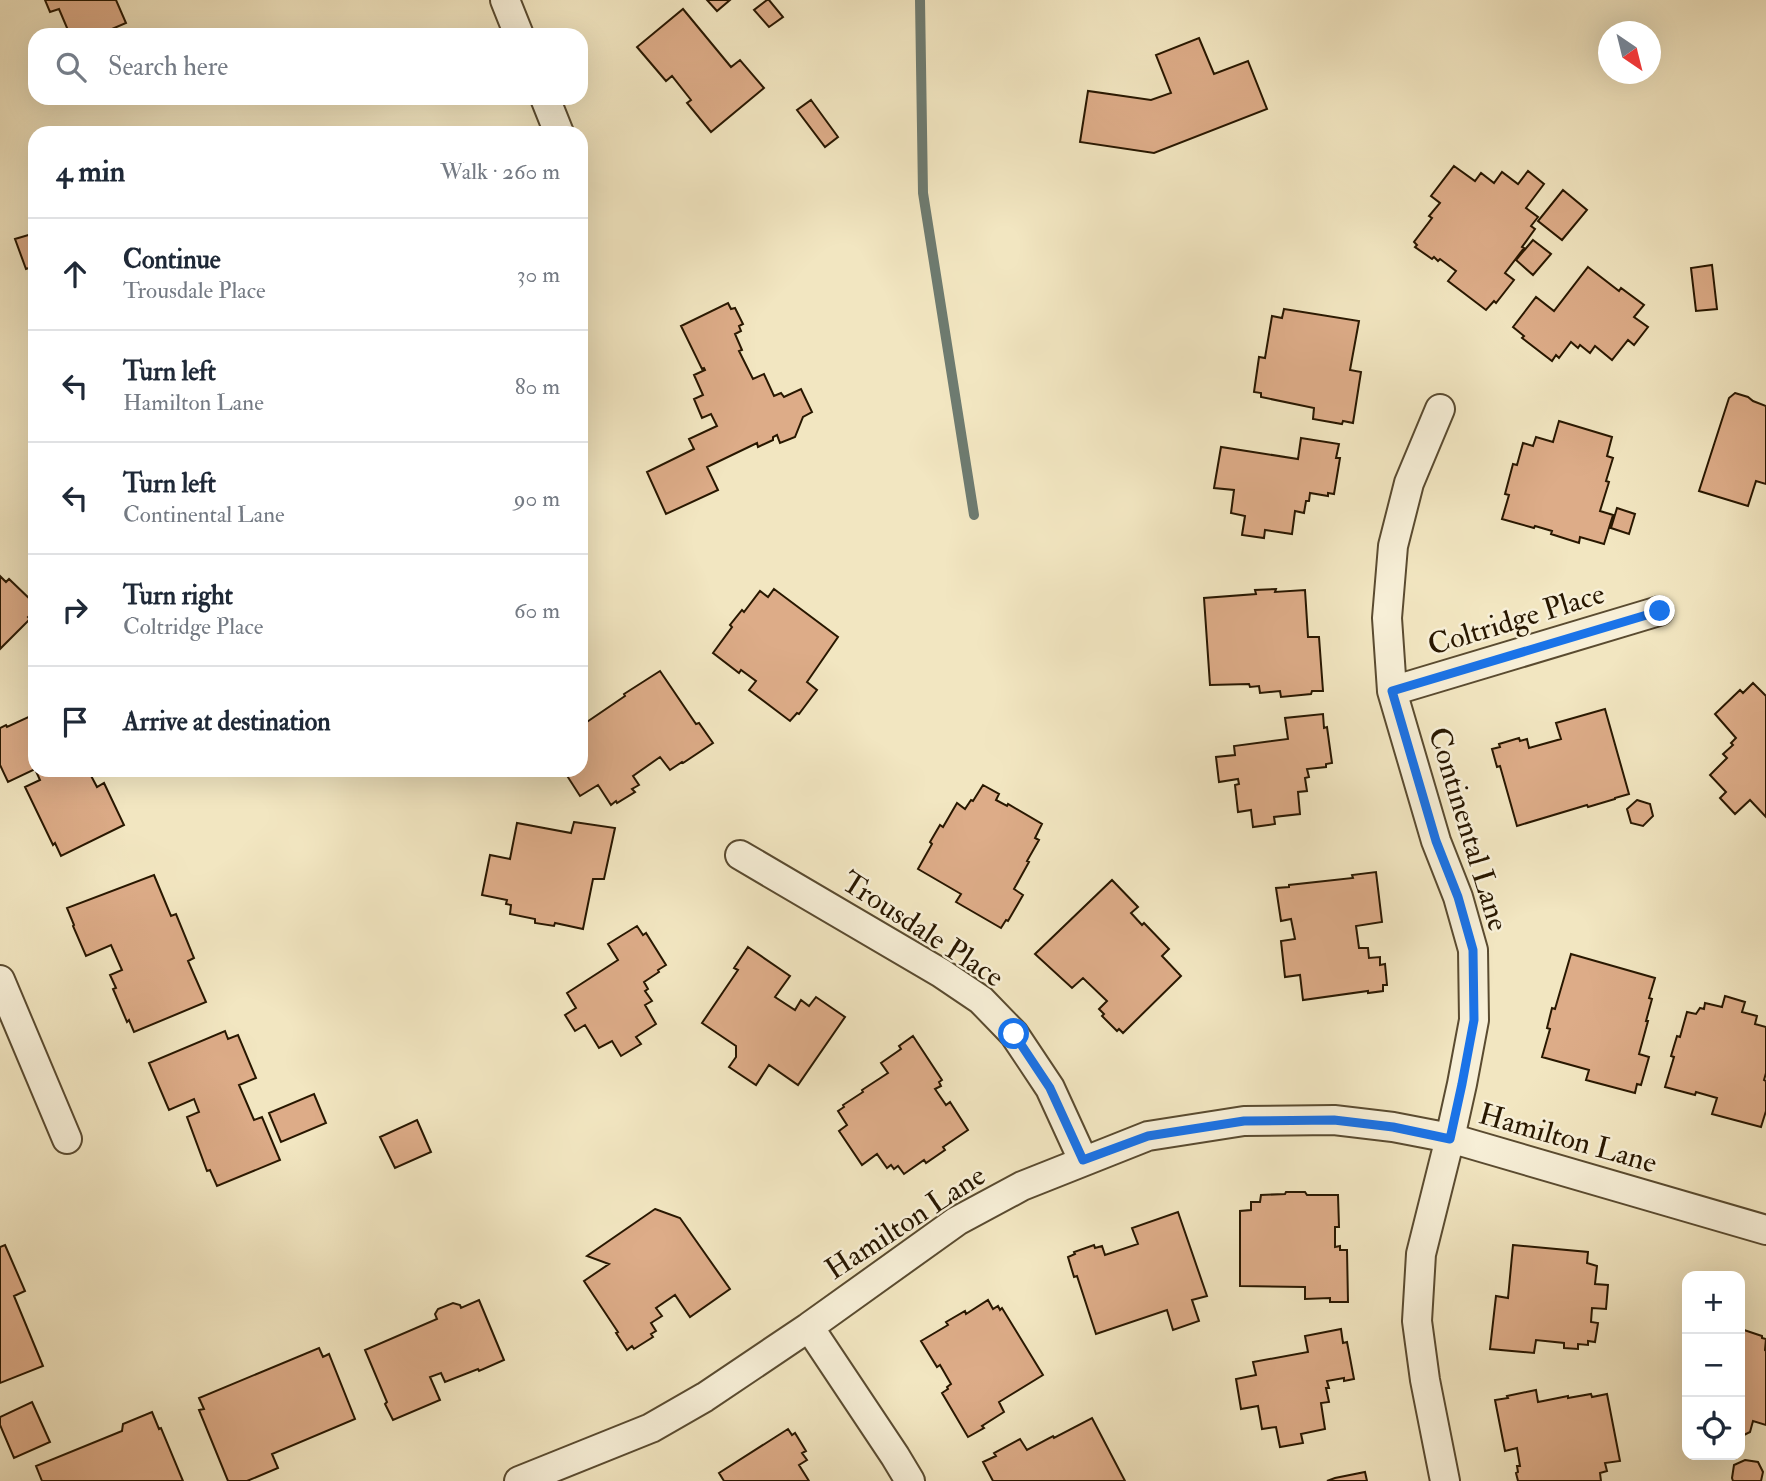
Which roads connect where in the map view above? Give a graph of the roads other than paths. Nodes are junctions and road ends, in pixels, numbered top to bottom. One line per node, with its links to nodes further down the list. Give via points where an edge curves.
1 (505, 0): 2 (street)
2 (516, 28)
3 (548, 105): 4 (street)
4 (556, 126)
5 (1440, 409): 7 (street, Continental Lane, via 1409,483 1393,545 1387,618)
6 (1660, 611): 7 (street, Coltridge Place)
7 (1392, 691): 11 (street, Continental Lane, via 1473,950 1474,1020)
8 (740, 855): 12 (street, Trousdale Place, via 981,1000 1014,1034 1050,1088)
9 (0, 980): 10 (street)
10 (67, 1139)
11 (1450, 1139): 12 (street, Hamilton Lane, via 1334,1120 1244,1121 1148,1136); 13 (street, Hamilton Lane); 17 (street, Continental Lane, via 1421,1254 1417,1321)
12 (1083, 1160): 14 (street, Hamilton Lane, via 957,1221)
13 (1766, 1230)
14 (808, 1327): 15 (street, Hamilton Lane, via 651,1428); 16 (street)
15 (519, 1481)
16 (910, 1481)
17 (1444, 1481)

